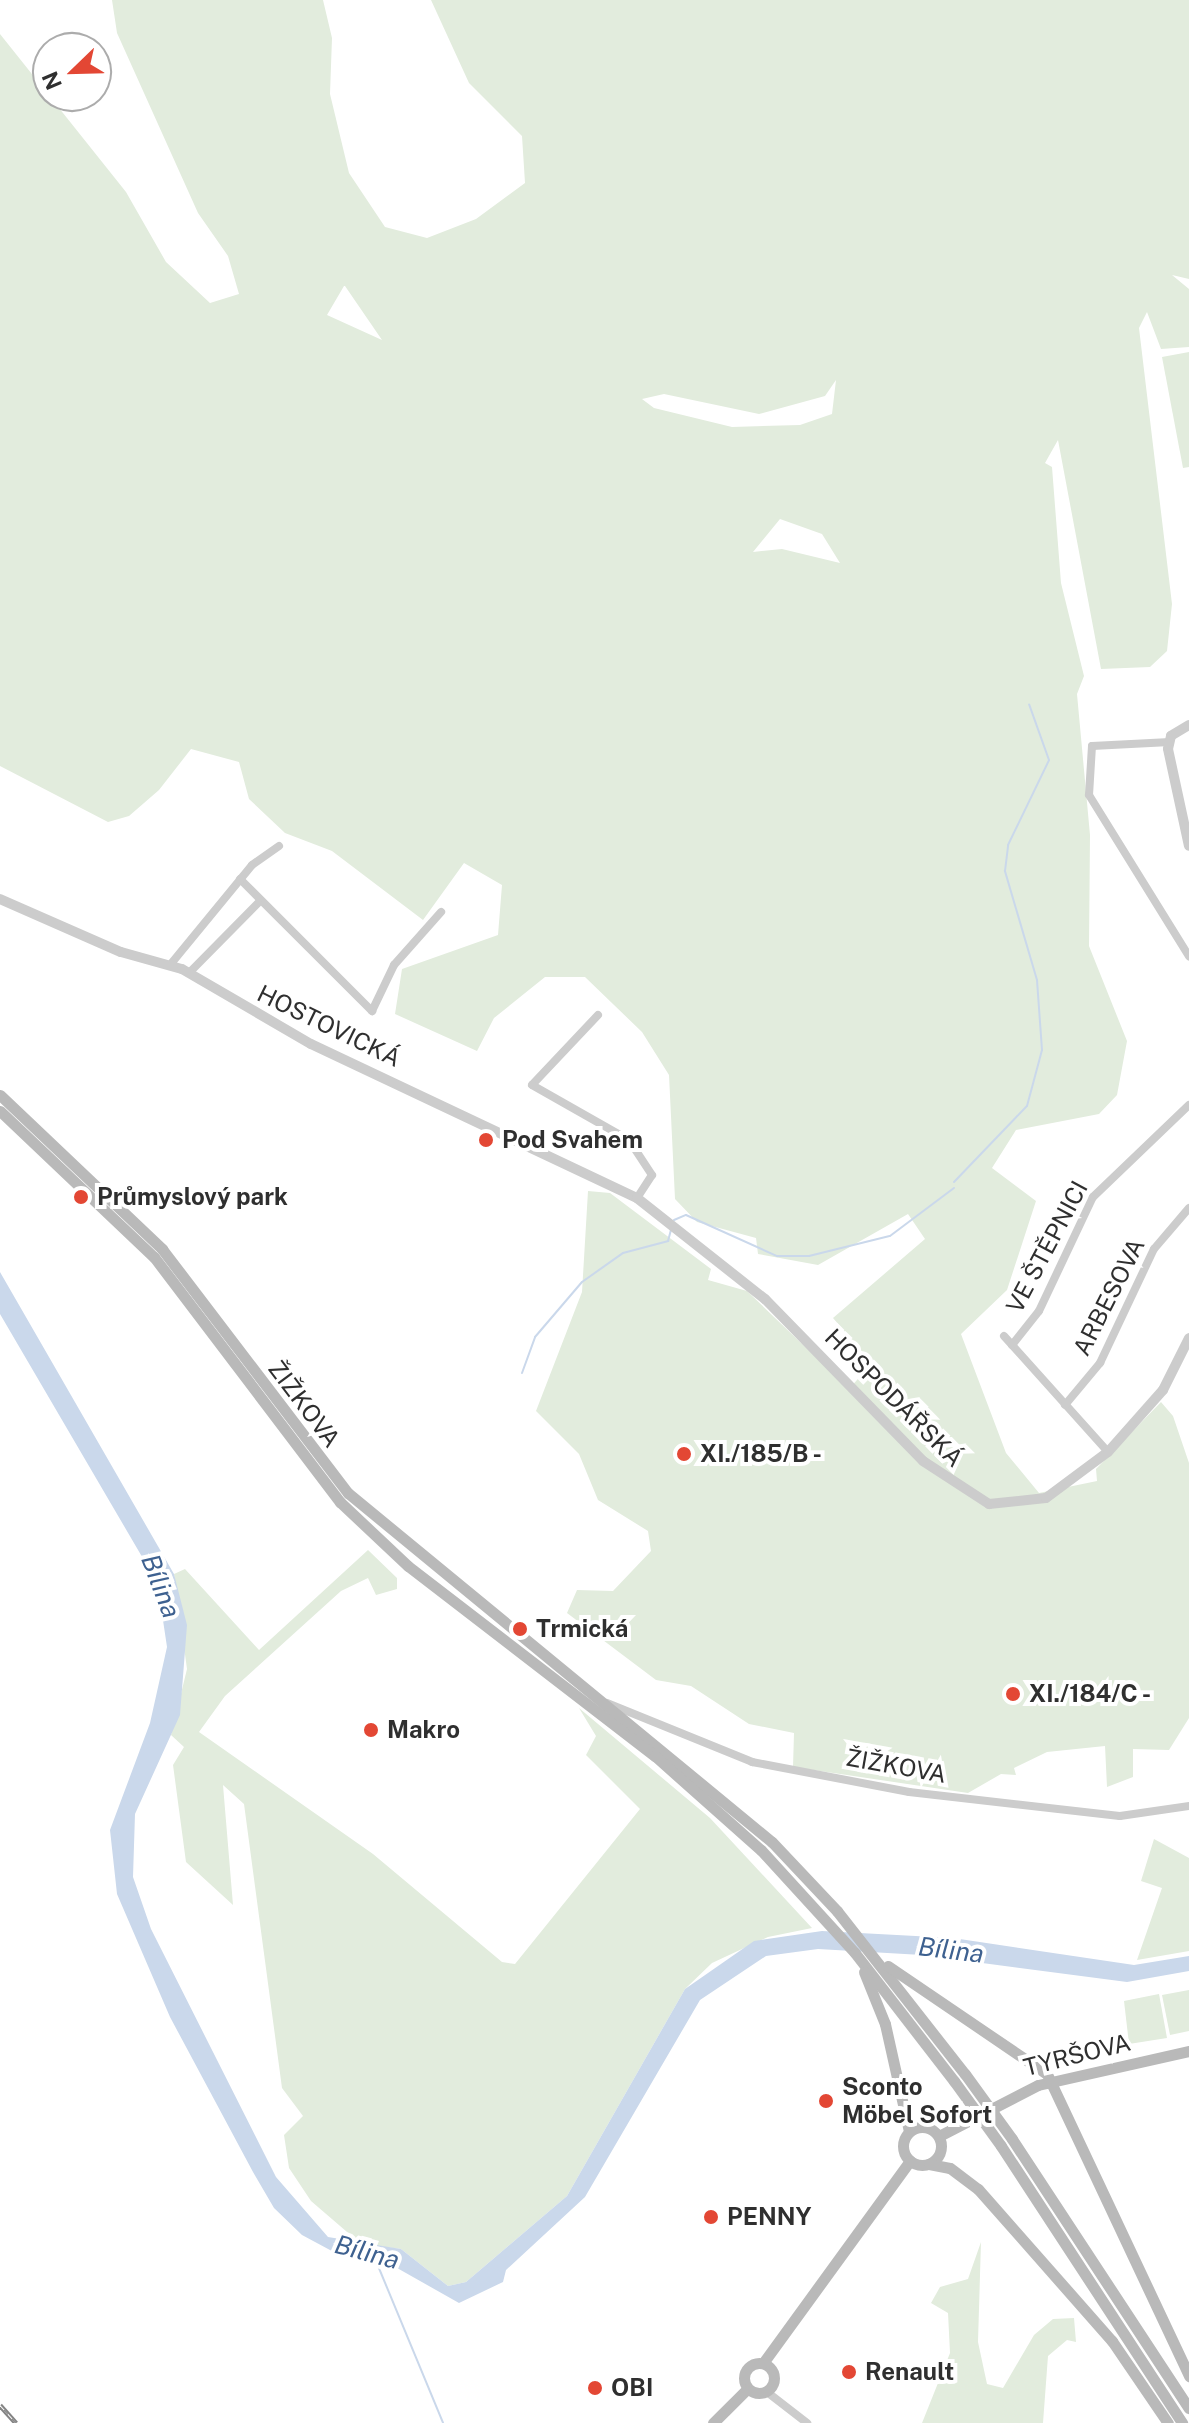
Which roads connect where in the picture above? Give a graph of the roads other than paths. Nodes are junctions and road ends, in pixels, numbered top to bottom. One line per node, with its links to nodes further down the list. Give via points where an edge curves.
1 (1189, 725): 2 (street)
2 (1170, 742): 4 (street); 9 (street, via 1092,746 1088,779 1096,810)
3 (279, 846): 5 (street)
4 (1189, 846)
5 (240, 879): 7 (street); 10 (street)
6 (0, 899): 10 (street, HOSTOVICKÁ)
7 (258, 903): 8 (street, via 372,1011 394,965); 11 (street)
8 (441, 912)
9 (1189, 956)
10 (170, 965): 11 (street, HOSTOVICKÁ)
11 (189, 973): 16 (street, HOSTOVICKÁ, via 311,1044)
12 (598, 1015): 16 (street, via 532,1085 629,1140 652,1175)
13 (0, 1095): 23 (main road, ŽIŽKOVA, via 162,1249 348,1493)
14 (1189, 1105): 20 (street, VE ŠTĚPNICI, via 1093,1197 1039,1311)
15 (0, 1111): 25 (main road, ŽIŽKOVA, via 154,1257 320,1482 455,1604 699,1793)
16 (637, 1198): 22 (street, HOSPODÁŘSKÁ, via 765,1299 959,1489 989,1504 1025,1505 1072,1481)
17 (1189, 1208): 21 (street, ARBESOVA, via 1154,1249 1100,1363)
18 (1004, 1336): 20 (street)
19 (1189, 1338): 22 (street, HOSPODÁŘSKÁ, via 1163,1390)
20 (1012, 1345): 21 (street)
21 (1065, 1405): 22 (street)
22 (1108, 1452)
23 (607, 1703): 24 (street, ŽIŽKOVA, via 714,1749 989,1804 1120,1816); 26 (main road, ŽIŽKOVA, via 719,1793 837,1911)
24 (1189, 1806)
25 (855, 1953): 29 (main road, via 885,2024); 41 (main road, bridge, via 1001,2146)
26 (874, 1956): 28 (main road, via 1035,2062); 37 (main road, ŽIŽKOVA, bridge, via 1012,2139)
27 (1189, 2051): 28 (main road, TYRŠOVA)
28 (1051, 2081): 30 (main road, TYRŠOVA); 34 (main road)
29 (909, 2131): 30 (main road, via 926,2127); 31 (main road, via 903,2146)
30 (939, 2136): 32 (main road, via 940,2152)
31 (910, 2161): 32 (main road); 33 (main road)
32 (929, 2164): 40 (main road, via 950,2168 978,2189 1112,2341)
33 (763, 2363): 35 (main road, via 747,2369); 36 (main road, via 775,2377)
34 (1189, 2376)
35 (747, 2389): 36 (main road); 38 (main road)
36 (767, 2392): 39 (street)
37 (1189, 2408)
38 (713, 2423)
39 (807, 2423)
40 (1168, 2423)
41 (1182, 2423)

